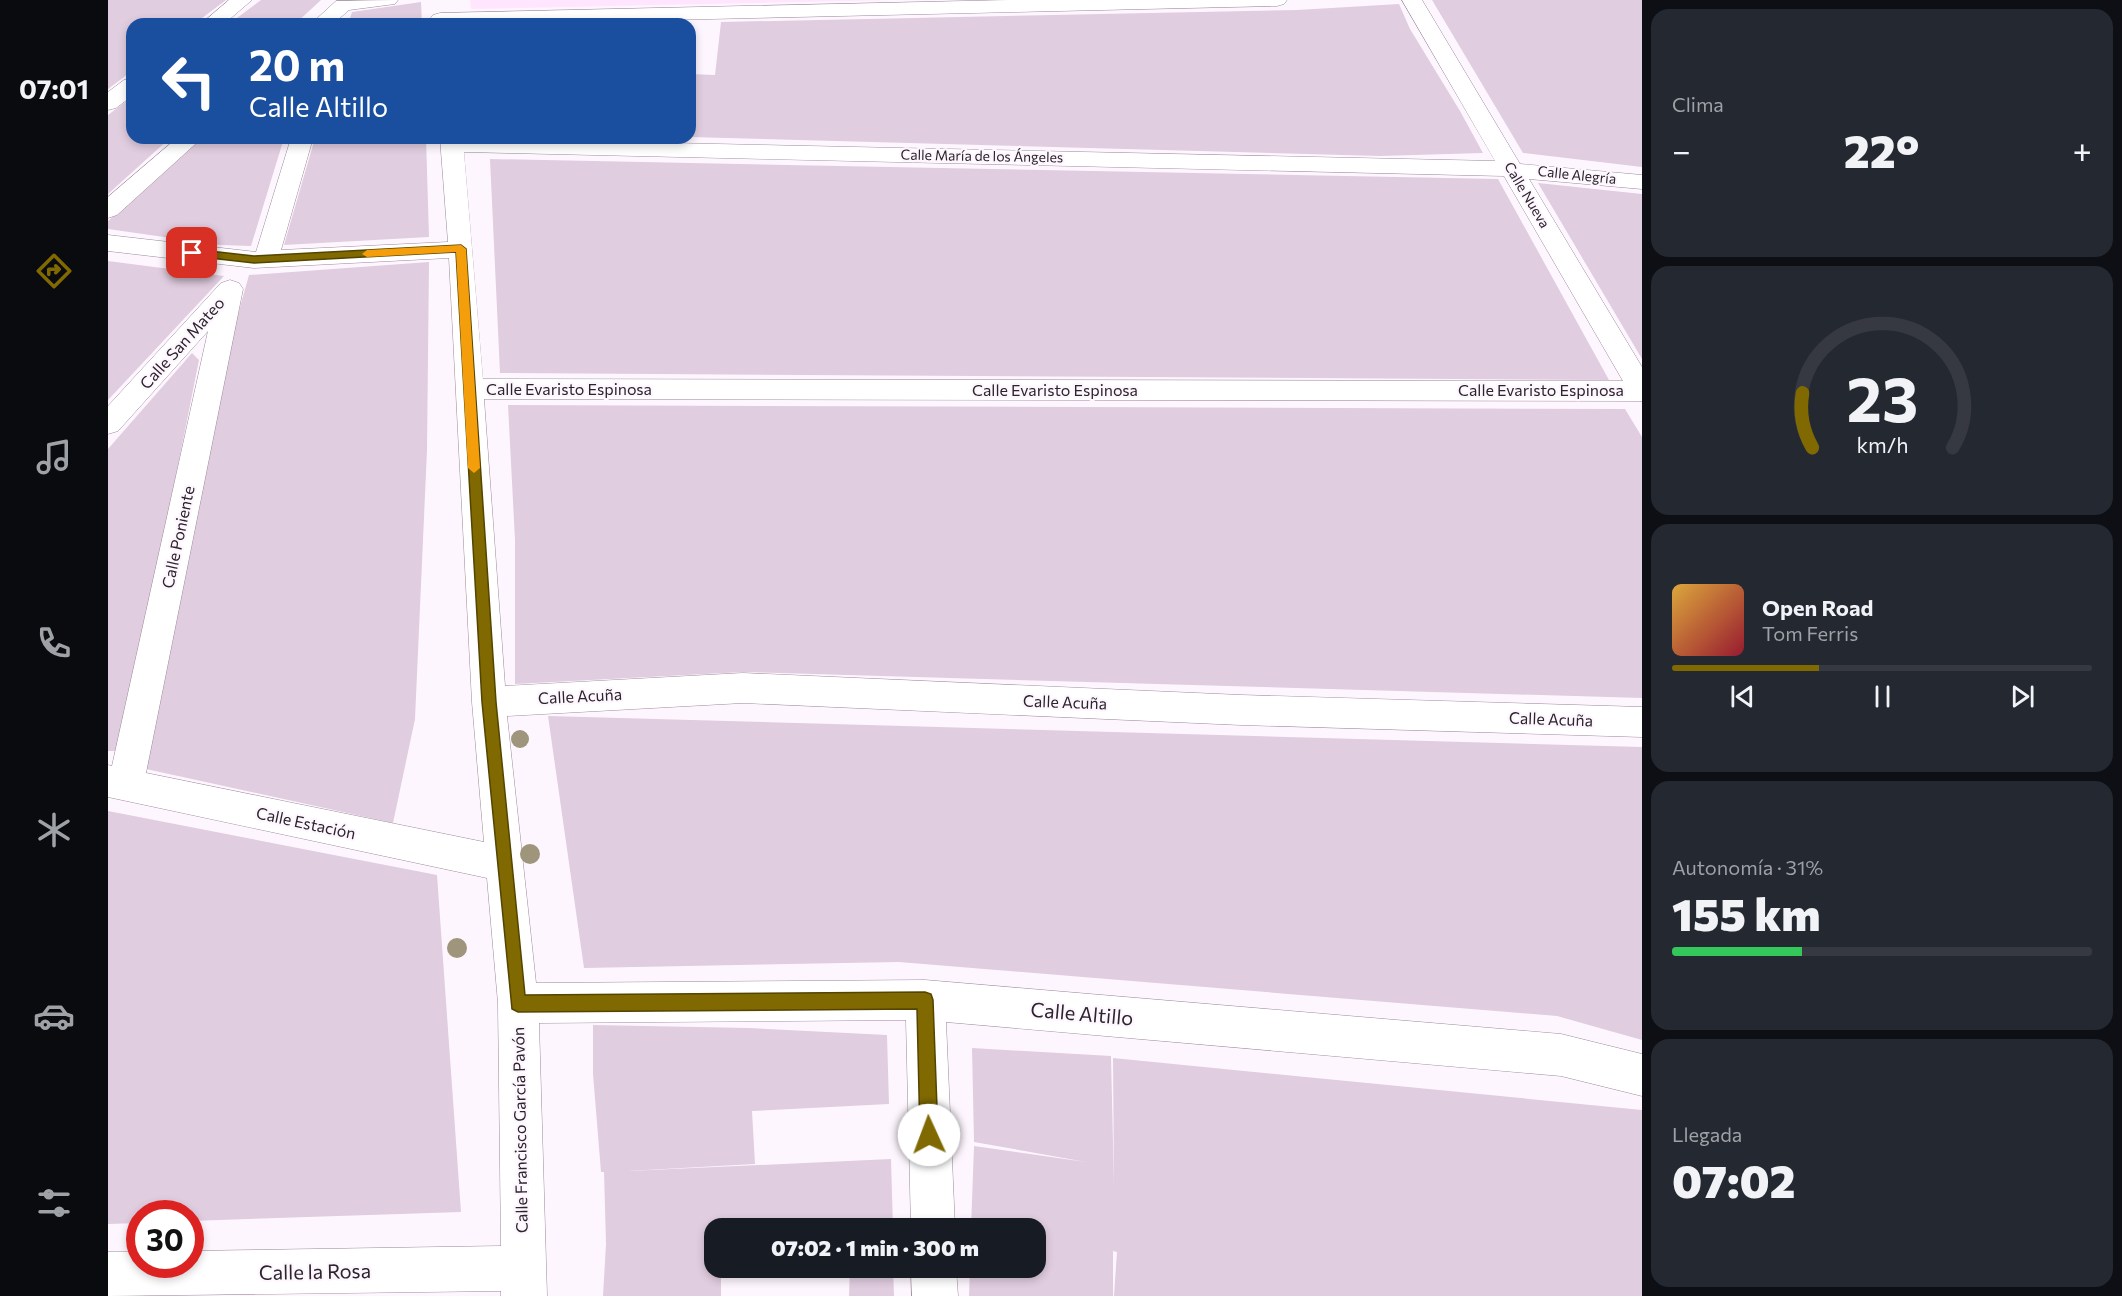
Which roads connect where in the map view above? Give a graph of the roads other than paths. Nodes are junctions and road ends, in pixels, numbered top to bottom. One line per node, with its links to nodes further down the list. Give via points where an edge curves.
1 (242, 0): 8 (street)
2 (388, 0): 6 (street)
3 (1277, 0): 5 (street)
4 (1412, 0): 15 (street, Calle Nueva)
5 (1137, 2): 7 (street)
6 (342, 10)
7 (440, 14)
8 (219, 18)
9 (126, 90): 10 (street)
10 (108, 103)
11 (183, 144): 17 (street)
12 (300, 144): 20 (street, Calle San Mateo)
13 (452, 144): 19 (street, Calle Francisco García Pavón)
14 (566, 144): 15 (street, Calle María de los Ángeles)
15 (1512, 169): 16 (street, Calle Alegría); 23 (street, Calle Nueva)
16 (1642, 182)
17 (108, 210)
18 (108, 243): 20 (street)
19 (461, 249): 20 (street); 22 (street, Calle Francisco García Pavón)
20 (260, 259): 21 (street, Calle San Mateo)
21 (230, 290): 24 (street, Calle San Mateo); 27 (street, Calle Poniente)
22 (469, 389): 23 (street, Calle Evaristo Espinosa); 25 (street, Calle Francisco García Pavón)
23 (1642, 390)
24 (108, 424)
25 (489, 702): 26 (street, Calle Acuña, via 743,688 1242,710); 28 (street, Calle Francisco García Pavón)
26 (1642, 722)
27 (117, 783): 28 (street, Calle Estación)
28 (503, 864): 30 (street, Calle Francisco García Pavón)
29 (925, 1000): 30 (street, Calle Altillo); 31 (street, Calle Altillo, via 1561,1054); 32 (street)
30 (518, 1004): 35 (street, Calle Francisco García Pavón)
31 (1642, 1075)
32 (933, 1218)
33 (108, 1275): 35 (street, Calle la Rosa)
34 (934, 1278): 36 (street)
35 (523, 1282)
36 (935, 1296)

